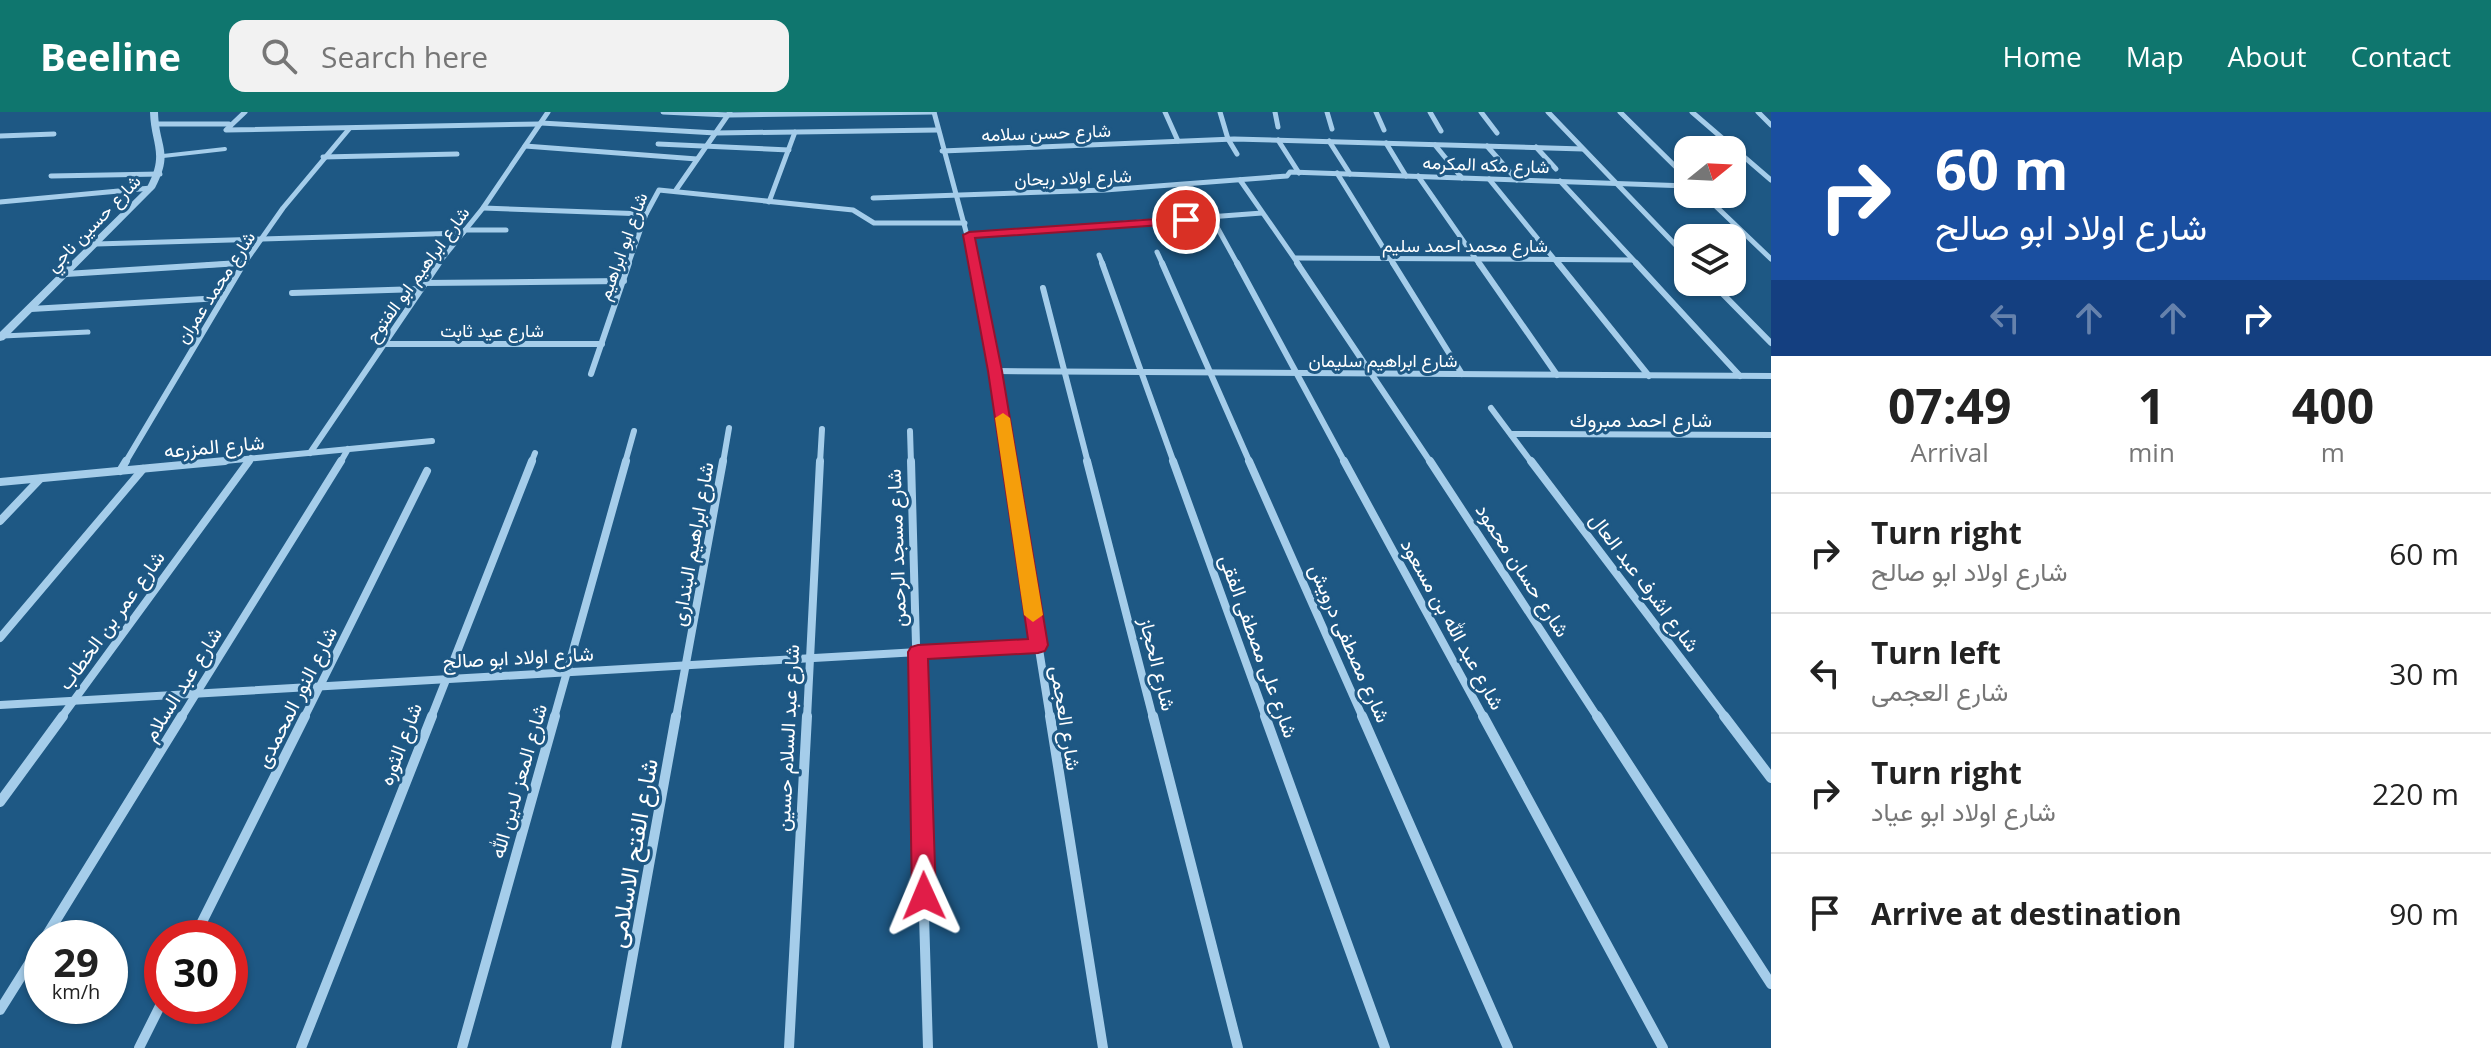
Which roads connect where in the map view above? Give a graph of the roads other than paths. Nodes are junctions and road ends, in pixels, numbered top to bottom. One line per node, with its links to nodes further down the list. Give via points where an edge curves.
1 (154, 112): 19 (street, شارع حسين ناجي)
2 (245, 112): 20 (street)
3 (548, 112): 18 (street, شارع ابراهيم ابو الفتوح)
4 (663, 112): 17 (street)
5 (934, 112): 17 (street); 25 (street, شارع العجمى)
6 (1165, 112): 35 (street)
7 (1220, 112): 33 (street)
8 (1275, 112): 22 (street)
9 (1327, 112): 24 (street)
10 (1376, 112): 26 (street)
11 (1430, 112): 27 (street)
12 (1481, 112): 30 (street)
13 (1548, 112): 45 (street)
14 (1620, 112): 53 (street)
15 (1692, 112): 67 (street)
16 (1758, 112): 21 (street)
17 (729, 114): 29 (street, شارع ابو ابراهيم)
18 (541, 123): 23 (street); 29 (street); 40 (street, شارع ابراهيم ابو الفتوح)
19 (154, 124): 20 (street); 50 (street, شارع حسين ناجي)
20 (229, 124): 23 (street, via 226,130 231,131)
21 (1771, 125)
22 (1278, 127)
23 (349, 129): 51 (street, شارع محمد عمران)
24 (1332, 129)
25 (938, 130): 28 (street); 47 (street, شارع العجمى)
26 (1384, 130)
27 (1441, 131)
28 (795, 132): 29 (street); 46 (street)
29 (716, 133): 43 (street, شارع ابو ابراهيم)
30 (1497, 133)
31 (54, 134): 32 (street)
32 (0, 136)
33 (1228, 139): 34 (street, شارع حسن سلامه); 35 (street, شارع حسن سلامه); 49 (street)
34 (1278, 140): 36 (street, شارع حسن سلامه); 55 (street)
35 (1178, 141): 47 (street, شارع حسن سلامه)
36 (1329, 141): 37 (street, شارع حسن سلامه); 58 (street)
37 (1386, 143): 39 (street, شارع حسن سلامه); 61 (street)
38 (658, 144): 43 (street)
39 (1435, 144): 41 (street, شارع حسن سلامه); 63 (street)
40 (525, 146): 52 (street); 77 (street, شارع ابراهيم ابو الفتوح)
41 (1487, 146): 42 (street, شارع حسن سلامه); 66 (street)
42 (1536, 147): 45 (street, شارع حسن سلامه); 54 (street)
43 (705, 148): 46 (street); 52 (street, شارع ابو ابراهيم)
44 (225, 149): 50 (lane)
45 (1583, 149): 69 (street)
46 (789, 150): 76 (street)
47 (942, 151): 73 (street, شارع العجمى)
48 (457, 154): 51 (street)
49 (1237, 154)
50 (163, 156): 57 (street, شارع حسين ناجي)
51 (323, 157): 86 (street, شارع محمد عمران)
52 (697, 159): 72 (street, شارع ابو ابراهيم)
53 (1674, 165)
54 (1556, 169)
55 (1299, 173): 56 (street, شارع مكه المكرمه); 60 (street, شارع مكه المكرمه)
56 (1337, 173): 58 (street, شارع مكه المكرمه); 92 (street)
57 (160, 174): 59 (street); 71 (street, شارع حسين ناجي)
58 (1350, 174): 61 (street, شارع مكه المكرمه)
59 (51, 176)
60 (1287, 176): 65 (street, شارع اولاد ريحان)
61 (1406, 176): 62 (street, شارع مكه المكرمه)
62 (1418, 176): 63 (street, شارع مكه المكرمه); 93 (street)
63 (1462, 178): 64 (street, شارع مكه المكرمه)
64 (1489, 179): 66 (street, شارع مكه المكرمه); 95 (street)
65 (1240, 180): 73 (street, شارع اولاد ريحان); 79 (street, شارع حسان محمود)
66 (1517, 180): 68 (street, شارع مكه المكرمه)
67 (1771, 180)
68 (1560, 181): 69 (street, شارع مكه المكرمه); 96 (street)
69 (1615, 183): 70 (street, شارع مكه المكرمه); 88 (street)
70 (1674, 185)
71 (151, 188): 75 (street); 87 (street, شارع حسين ناجي)
72 (676, 190): 76 (street); 80 (street, شارع ابو ابراهيم, via 656,191)
73 (957, 196): 74 (street, شارع اولاد ريحان); 82 (street, شارع العجمى)
74 (873, 198)
75 (0, 202)
76 (769, 202): 82 (street, via 853,210 874,223)
77 (483, 208): 80 (street); 84 (street, شارع ابراهيم ابو الفتوح)
78 (1718, 208): 94 (street)
79 (1262, 213): 81 (street); 91 (street, شارع حسان محمود)
80 (646, 214): 99 (street, شارع ابو ابراهيم)
81 (1212, 218): 85 (street); 115 (street, شارع عبد الله بن مسعود)
82 (965, 223): 85 (street, شارع العجمى)
83 (506, 230): 84 (street)
84 (464, 232): 86 (street); 100 (street, شارع ابراهيم ابو الفتوح)
85 (969, 235): 111 (street, شارع العجمى)
86 (264, 237): 87 (street); 97 (street, شارع محمد عمران)
87 (96, 244): 98 (street, شارع حسين ناجي)
88 (1674, 244)
89 (1157, 252): 114 (street, شارع مصطفى درويش)
90 (1099, 255): 113 (street, شارع على مصطفى الفقى)
91 (1296, 258): 92 (street, شارع محمد احمد سليم); 116 (street, شارع حسان محمود)
92 (1390, 258): 93 (street, شارع محمد احمد سليم); 118 (street)
93 (1476, 259): 95 (street, شارع محمد احمد سليم); 119 (street)
94 (1771, 259)
95 (1555, 260): 96 (street, شارع محمد احمد سليم); 120 (street)
96 (1633, 260): 121 (street)
97 (246, 263): 98 (street); 104 (street, شارع محمد عمران)
98 (66, 274): 105 (street, شارع حسين ناجي)
99 (624, 281): 100 (street); 110 (street, شارع ابو ابراهيم)
100 (422, 286): 102 (street); 109 (street, شارع ابراهيم ابو الفتوح)
101 (1043, 288): 112 (street, شارع الحجاز)
102 (292, 293)
103 (1725, 296): 108 (street)
104 (221, 298): 105 (street); 136 (street, شارع محمد عمران)
105 (31, 309): 107 (street, شارع حسين ناجي)
106 (88, 332): 107 (lane)
107 (1, 337)
108 (1771, 343)
109 (382, 344): 110 (street, شارع عيد ثابت); 132 (street, شارع ابراهيم ابو الفتوح)
110 (602, 344): 117 (street, شارع ابو ابراهيم)
111 (995, 371): 112 (street, شارع ابراهيم سليمان); 142 (street, شارع العجمى)
112 (1064, 371): 113 (street, شارع ابراهيم سليمان); 167 (street, شارع الحجاز)
113 (1141, 372): 114 (street, شارع ابراهيم سليمان); 168 (street, شارع على مصطفى الفقى)
114 (1211, 372): 115 (street, شارع ابراهيم سليمان); 169 (street, شارع مصطفى درويش)
115 (1296, 373): 116 (street, شارع ابراهيم سليمان); 170 (street, شارع عبد الله بن مسعود)
116 (1373, 373): 118 (street, شارع ابراهيم سليمان); 157 (street, شارع حسان محمود)
117 (591, 374)
118 (1462, 374): 119 (street, شارع ابراهيم سليمان)
119 (1557, 375): 120 (street, شارع ابراهيم سليمان)
120 (1649, 376): 121 (street, شارع ابراهيم سليمان)
121 (1740, 376): 122 (street, شارع ابراهيم سليمان)
122 (1771, 376)
123 (1491, 408): 128 (street, شارع اشرف عبد العال)
124 (729, 428): 145 (street, شارع ابراهيم البندارى)
125 (822, 429): 144 (street, شارع عبد السلام حسين)
126 (634, 431): 146 (street, شارع المعز لدين الله)
127 (910, 431): 143 (street, شارع مسجد الرحمن)
128 (1511, 434): 129 (street, شارع احمد مبروك); 152 (street, شارع اشرف عبد العال)
129 (1771, 435)
130 (432, 441): 131 (street, شارع المزرعه)
131 (348, 449): 132 (street, شارع المزرعه); 149 (street, شارع عبد السلام)
132 (310, 453): 134 (street, شارع المزرعه)
133 (535, 453): 147 (street, شارع الثوره)
134 (251, 458): 135 (street, شارع المزرعه); 150 (street, شارع عمر بن الخطاب)
135 (144, 469): 136 (street, شارع المزرعه); 141 (street)
136 (120, 471): 138 (street, شارع المزرعه)
137 (427, 471): 148 (street, شارع النور المحمدى)
138 (40, 478): 139 (street, شارع المزرعه); 140 (street)
139 (0, 482)
140 (0, 521)
141 (0, 638)
142 (1038, 645): 143 (street, شارع اولاد ابو صالح); 166 (street, شارع العجمى)
143 (918, 652): 144 (street, شارع اولاد ابو صالح); 165 (street, شارع مسجد الرحمن)
144 (809, 658): 145 (street, شارع اولاد ابو صالح); 164 (street, شارع عبد السلام حسين)
145 (686, 665): 146 (street, شارع اولاد ابو صالح); 163 (street, شارع الفتح الاسلامى)
146 (567, 672): 147 (street, شارع اولاد ابو صالح); 162 (street, شارع المعز لدين الله)
147 (445, 679): 148 (street, شارع اولاد ابو صالح); 161 (street, شارع الثوره)
148 (321, 686): 149 (street, شارع اولاد ابو صالح); 155 (street, شارع النور المحمدى)
149 (197, 694): 150 (street, شارع اولاد ابو صالح); 154 (street, شارع عبد السلام)
150 (74, 701): 151 (street, شارع اولاد ابو صالح); 153 (street, شارع عمر بن الخطاب)
151 (0, 705)
152 (1771, 778)
153 (0, 802)
154 (56, 920)
155 (203, 920)
156 (24, 972): 158 (street, شارع عبد السلام)
157 (1771, 984)
158 (0, 1010)
159 (151, 1024): 160 (street)
160 (139, 1048)
161 (301, 1048)
162 (462, 1048)
163 (616, 1048)
164 (789, 1048)
165 (928, 1048)
166 (1103, 1048)
167 (1238, 1048)
168 (1385, 1048)
169 (1508, 1048)
170 (1663, 1048)

